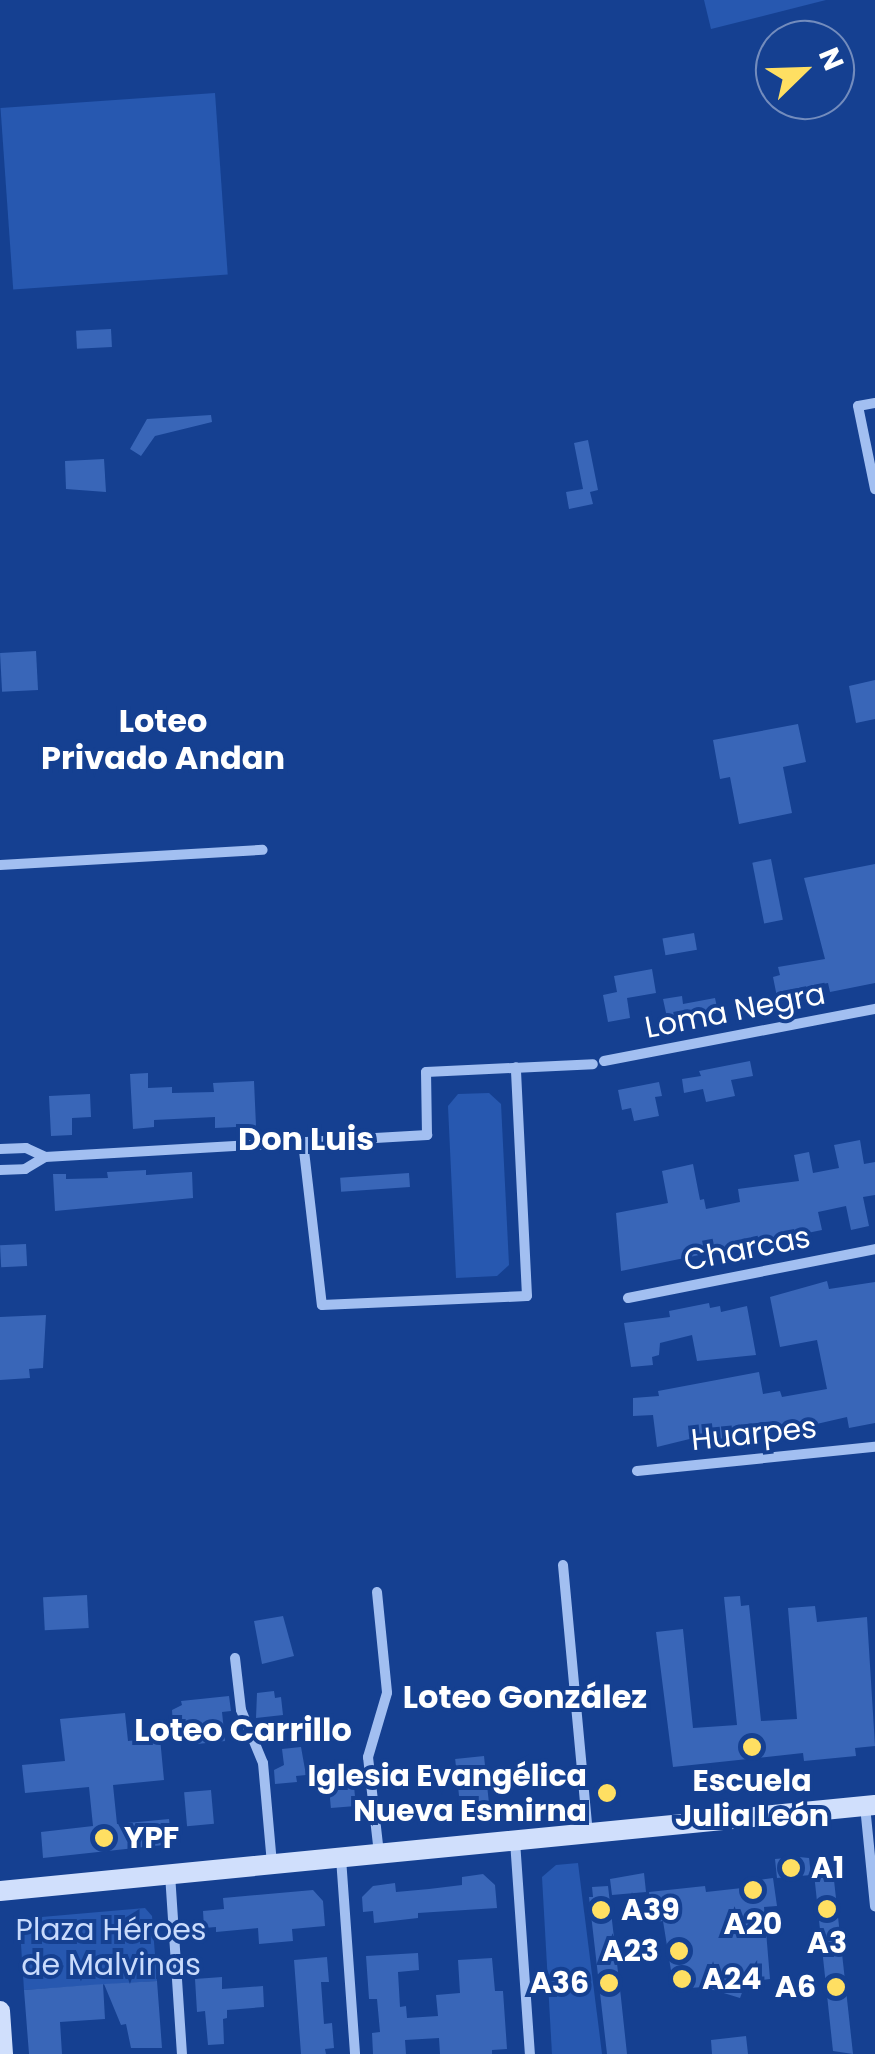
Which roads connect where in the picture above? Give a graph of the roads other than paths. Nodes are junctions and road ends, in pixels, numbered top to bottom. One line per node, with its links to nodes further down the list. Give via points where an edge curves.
1 (875, 403): 2 (street, via 858,406)
2 (875, 489)
3 (262, 850): 4 (street)
4 (0, 865)
5 (875, 1009): 6 (street, Loma Negra, via 599,1063)
6 (516, 1067): 7 (street, Loma Negra, via 426,1072 427,1135); 7 (street, via 527,1296 322,1305)
7 (303, 1142): 9 (street)
8 (0, 1149): 9 (street, via 26,1148)
9 (45, 1157): 10 (street, via 25,1169)
10 (0, 1170)
11 (875, 1249): 12 (street, Charcas)
12 (628, 1298)
13 (875, 1447): 14 (street, Huarpes)
14 (638, 1471)
15 (563, 1566): 19 (street)
16 (376, 1592): 21 (street, via 388,1693 368,1756)
17 (235, 1658): 23 (street, via 240,1710 263,1763)
18 (870, 1806): 19 (main road); 26 (street)
19 (588, 1834): 20 (main road)
20 (515, 1841): 21 (main road); 31 (street)
21 (379, 1854): 22 (main road)
22 (340, 1858): 23 (main road); 30 (street)
23 (272, 1864): 24 (main road)
24 (170, 1874): 25 (main road); 29 (street)
25 (0, 1891)
26 (875, 1906)
27 (0, 2012): 28 (main road)
28 (3, 2054)
29 (182, 2054)
30 (355, 2054)
31 (530, 2054)

